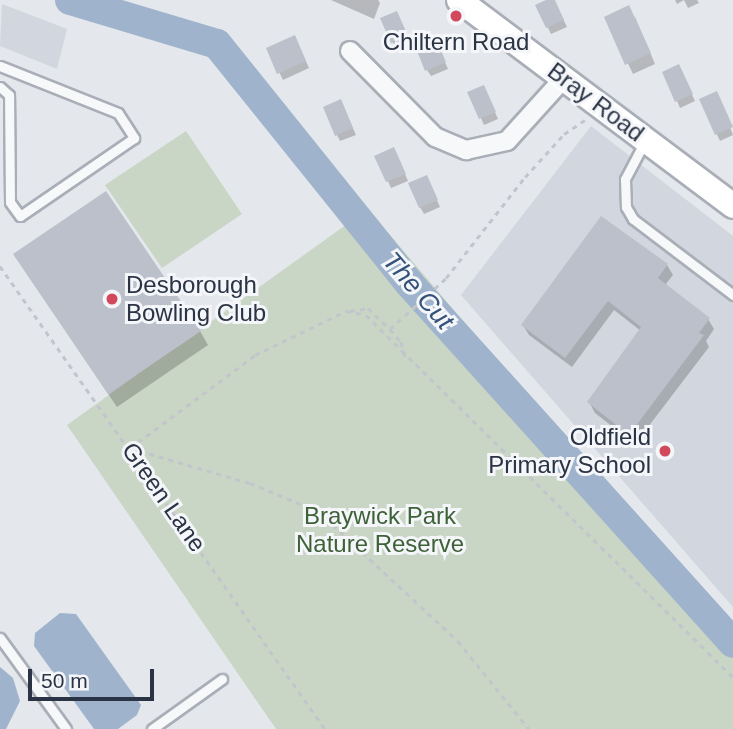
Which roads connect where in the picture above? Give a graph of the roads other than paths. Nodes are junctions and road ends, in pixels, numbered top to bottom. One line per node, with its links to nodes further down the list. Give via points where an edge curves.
1 (459, 0): 4 (main road, Bray Road)
2 (350, 51): 4 (street, via 435,137 466,150 507,141)
3 (0, 66): 5 (lane, via 118,113 134,138 20,216 10,202 9,95)
4 (564, 78): 6 (main road, Bray Road)
5 (0, 87)
6 (646, 140): 7 (main road, Bray Road); 8 (lane, via 625,179 626,207 633,219)
7 (733, 205)
8 (733, 295)
9 (0, 638): 11 (lane)
10 (222, 679): 12 (lane)
11 (66, 729)
12 (152, 729)

